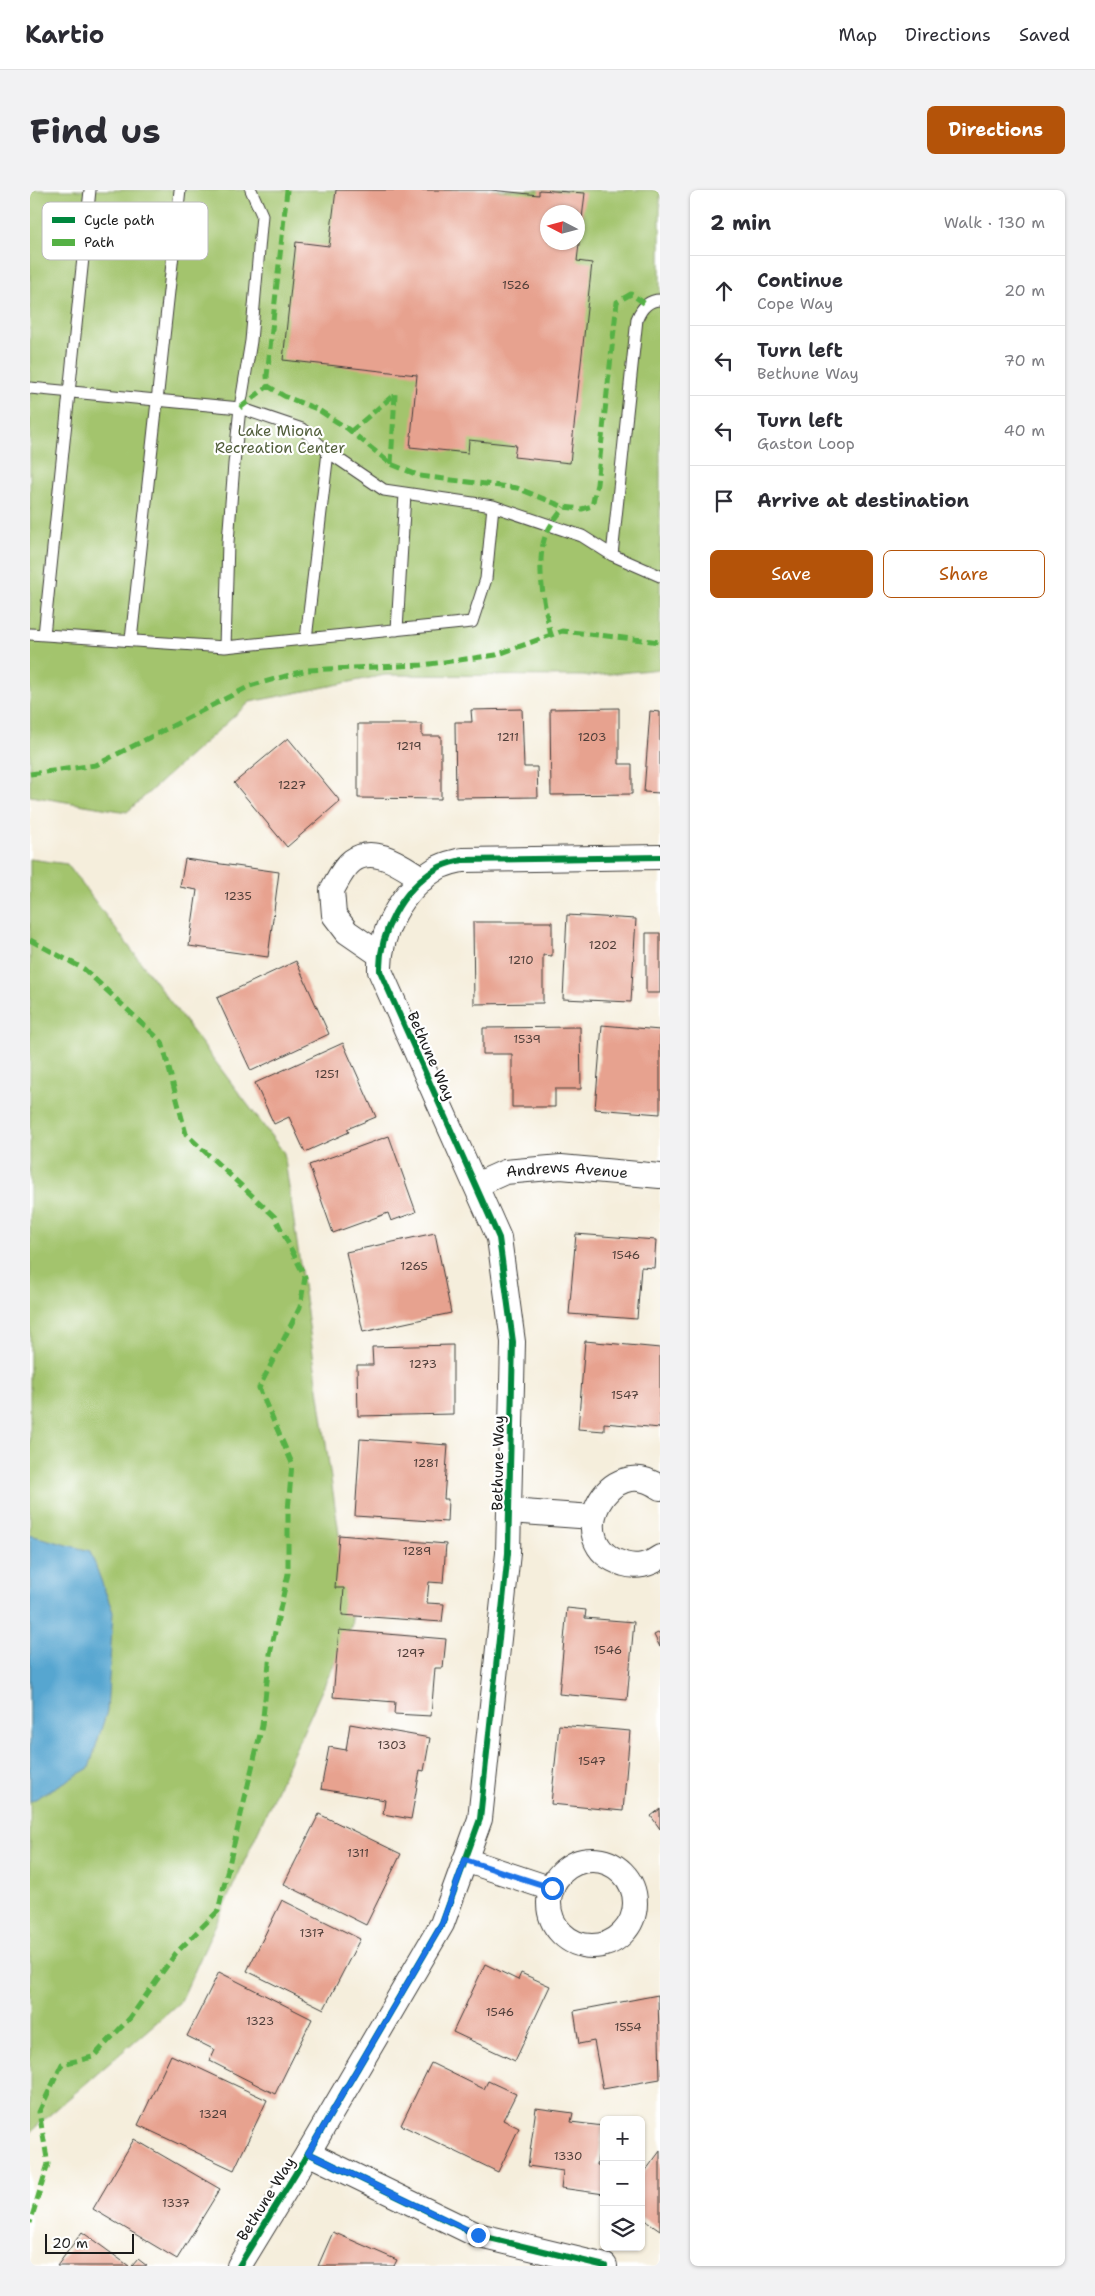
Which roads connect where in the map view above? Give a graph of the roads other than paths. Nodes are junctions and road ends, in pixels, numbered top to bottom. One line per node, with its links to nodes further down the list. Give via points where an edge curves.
1 (251, 190): 8 (lane, via 262,215 251,341)
2 (82, 260): 6 (lane)
3 (173, 260): 7 (lane)
4 (660, 300): 12 (lane, via 642,307 637,319)
5 (30, 388): 6 (lane)
6 (68, 392): 7 (lane); 16 (lane)
7 (158, 401): 8 (lane); 18 (lane)
8 (240, 408): 9 (lane, via 302,429); 19 (lane, via 228,542)
9 (328, 452): 10 (lane, via 384,490); 17 (lane)
10 (405, 494): 11 (lane); 14 (lane)
11 (493, 506): 12 (lane, via 582,536); 14 (lane, via 486,579 472,622)
12 (612, 555): 13 (lane)
13 (660, 576)
14 (397, 630): 17 (lane)
15 (30, 634): 16 (lane)
16 (44, 634): 18 (lane)
17 (306, 639): 19 (lane)
18 (131, 640): 19 (lane)
19 (225, 646)
20 (660, 858): 21 (street, Bethune Way, via 462,860 437,868)
21 (423, 879): 22 (street, Bethune Way, via 412,887 388,925); 22 (street, via 384,856 367,856 352,861 332,890 334,915 347,932)
22 (379, 954): 24 (street, Bethune Way, via 380,971)
23 (660, 1176): 24 (street, Andrews Avenue, via 560,1167 505,1172)
24 (476, 1185): 26 (street, Bethune Way, via 498,1238 513,1342)
25 (660, 1488): 27 (street, via 646,1481 622,1482 602,1495)
26 (509, 1511): 27 (street); 29 (street, Bethune Way, via 508,1554 480,1819)
27 (592, 1518): 28 (street, via 597,1544 617,1562 643,1565)
28 (660, 1557)
29 (465, 1860): 30 (street); 31 (street, Bethune Way, via 442,1924)
30 (552, 1888)
31 (308, 2153): 32 (street, Bethune Way); 33 (street, via 478,2235)
32 (239, 2266)
33 (605, 2266)

